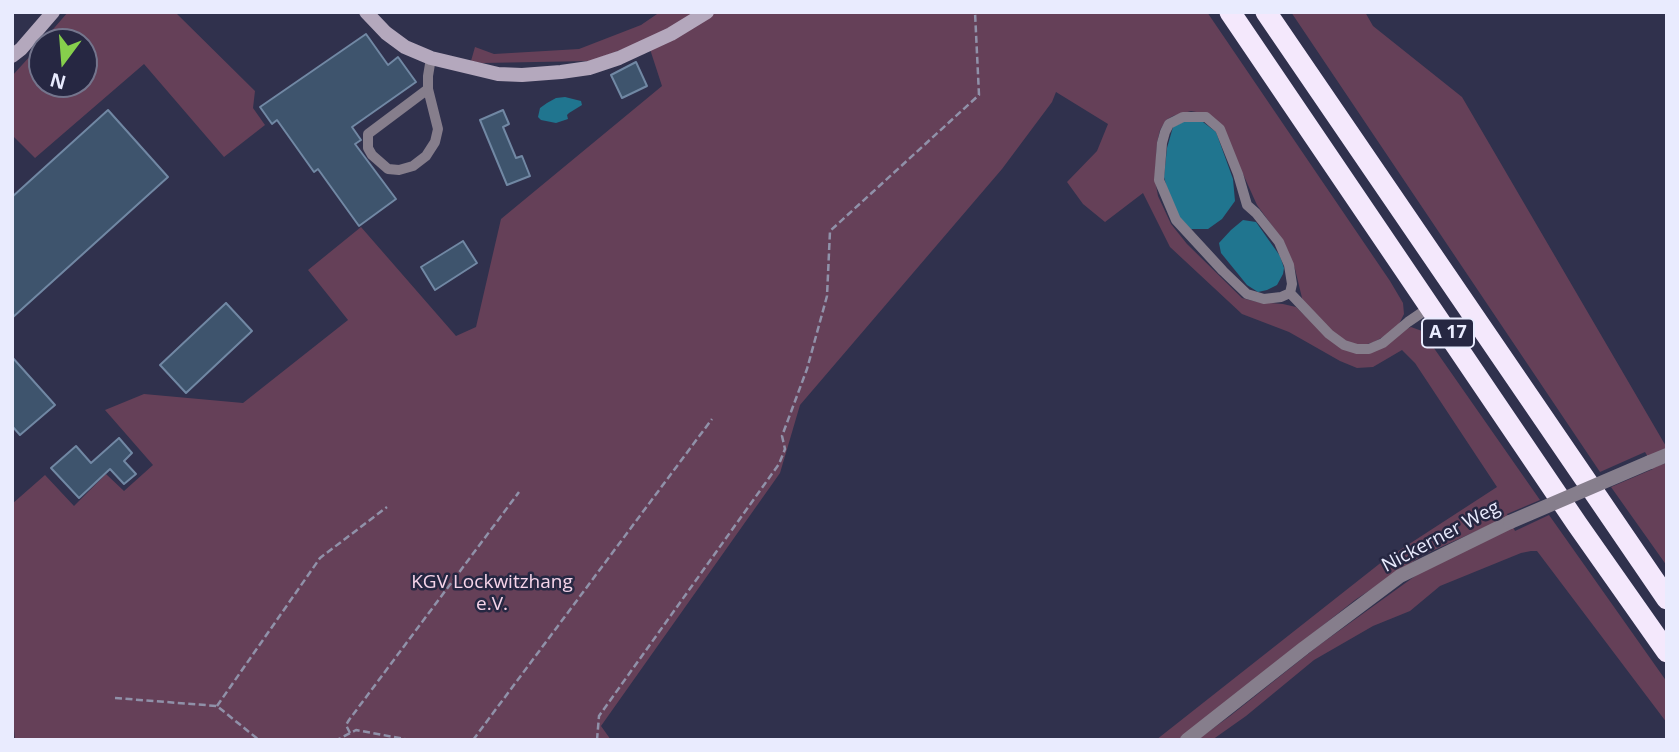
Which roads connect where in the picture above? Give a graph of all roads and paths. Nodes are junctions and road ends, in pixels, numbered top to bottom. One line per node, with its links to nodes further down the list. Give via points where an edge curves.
1 (53, 12): 7 (street)
2 (366, 12): 8 (street, via 405,47)
3 (707, 12): 8 (street, via 619,58 589,68 498,74)
4 (975, 12): 25 (path, via 979,95 830,231 827,296 782,436 785,449 779,464 599,716)
5 (1230, 12): 11 (highway, A 17)
6 (1266, 12): 16 (highway, A 17)
7 (12, 56)
8 (432, 58): 9 (lane)
9 (428, 89): 9 (lane, via 438,129 435,142 412,166 388,169 372,155 368,134)
10 (1290, 293): 10 (lane, via 1289,265 1279,243 1247,205 1220,129 1206,117 1183,117 1169,124 1162,143 1159,180 1176,220 1247,294 1264,299); 11 (lane, via 1329,334 1357,349 1383,343)
11 (1430, 307): 17 (highway, A 17)
12 (712, 419): 24 (path)
13 (1667, 455): 26 (street, Nickerner Weg, bridge, via 1510,522 1401,576)
14 (519, 492): 20 (path, via 349,720)
15 (387, 507): 19 (path, via 320,558)
16 (1667, 599)
17 (1667, 652)
18 (115, 698): 19 (path)
19 (217, 706): 21 (path)
20 (350, 733): 22 (path); 23 (path, via 356,730)
21 (259, 740)
22 (334, 740)
23 (410, 740)
24 (473, 740)
25 (597, 740)
26 (1187, 740)

